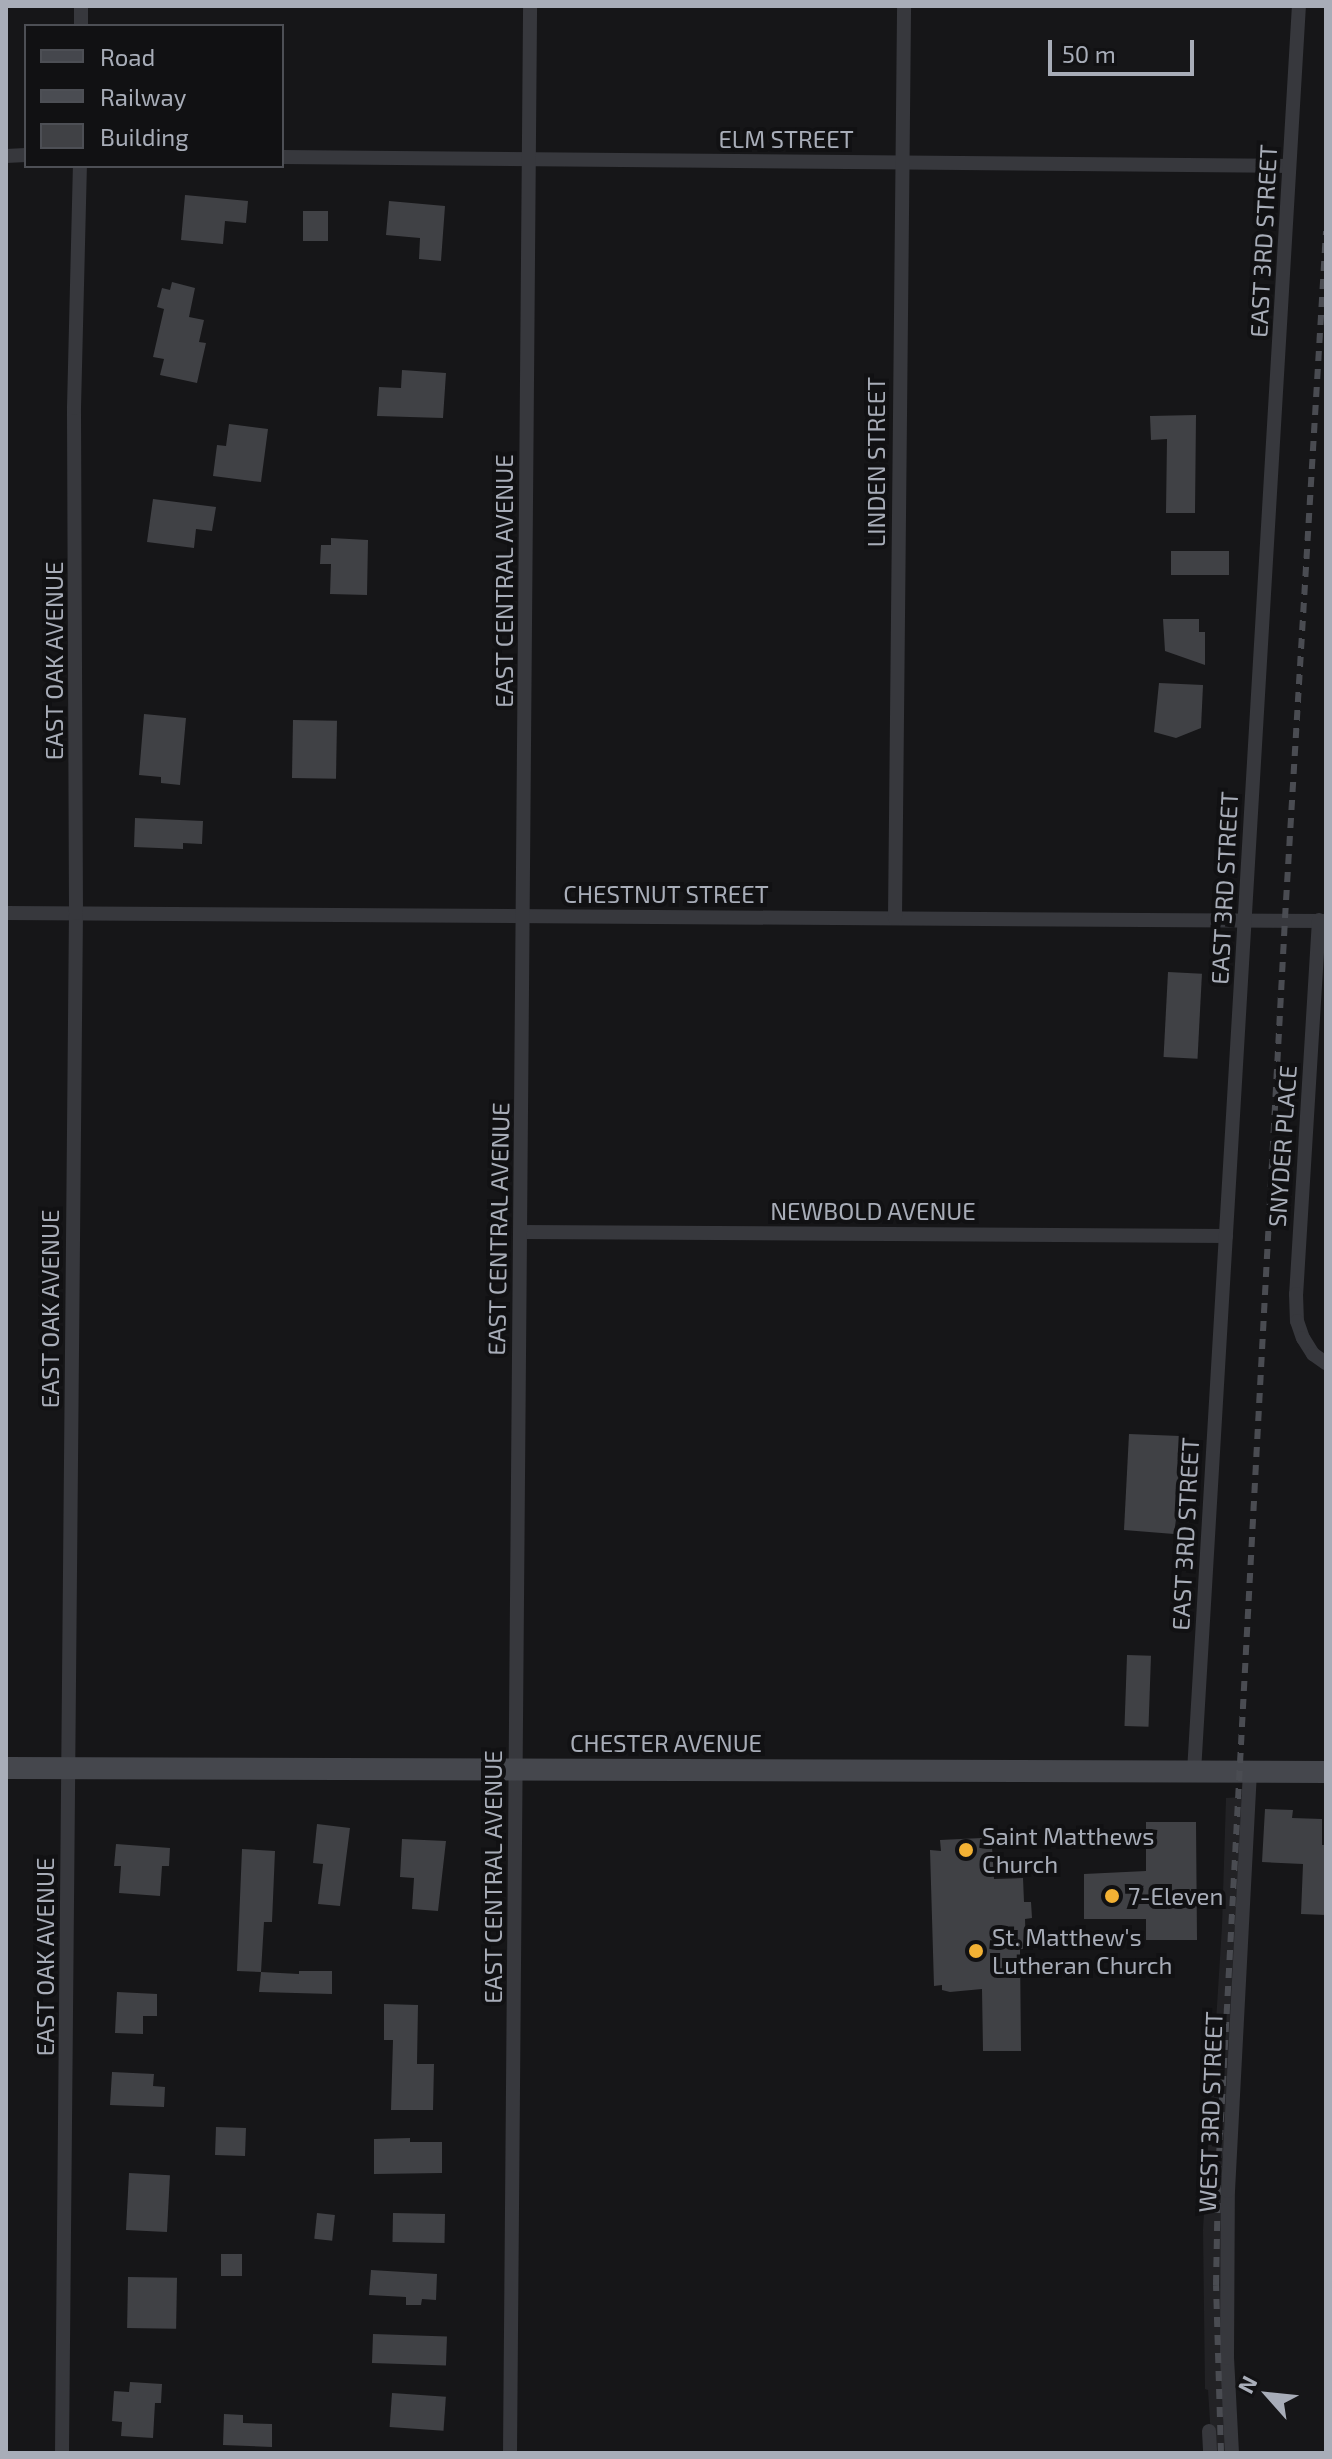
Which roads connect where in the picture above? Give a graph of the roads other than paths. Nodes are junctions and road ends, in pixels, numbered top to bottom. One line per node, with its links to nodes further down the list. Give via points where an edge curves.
1 (530, 6): 5 (street, EAST CENTRAL AVENUE)
2 (904, 6): 6 (street, LINDEN STREET)
3 (1299, 6): 7 (street, EAST 3RD STREET)
4 (284, 157): 5 (street, ELM STREET)
5 (528, 160): 6 (street, ELM STREET); 11 (street, EAST CENTRAL AVENUE)
6 (900, 162): 7 (street, ELM STREET); 12 (street, LINDEN STREET)
7 (1289, 166): 13 (street, EAST 3RD STREET)
8 (80, 168): 10 (street, EAST OAK AVENUE, via 74,408)
9 (6, 913): 10 (street, CHESTNUT STREET)
10 (76, 913): 11 (street, CHESTNUT STREET); 19 (street, EAST OAK AVENUE)
11 (524, 915): 12 (street, CHESTNUT STREET); 15 (street, EAST CENTRAL AVENUE)
12 (895, 918): 13 (street, CHESTNUT STREET)
13 (1245, 918): 14 (street, CHESTNUT STREET); 16 (street, EAST 3RD STREET)
14 (1323, 920): 17 (street, SNYDER PLACE, via 1296,1294 1303,1338)
15 (520, 1232): 16 (street, NEWBOLD AVENUE); 20 (street, EAST CENTRAL AVENUE)
16 (1226, 1236): 21 (street, EAST 3RD STREET)
17 (1326, 1363)
18 (6, 1768): 19 (main road, CHESTER AVENUE)
19 (68, 1768): 20 (main road, CHESTER AVENUE); 25 (street, EAST OAK AVENUE)
20 (516, 1768): 21 (main road, CHESTER AVENUE); 26 (street, EAST CENTRAL AVENUE)
21 (1194, 1772): 22 (main road, CHESTER AVENUE)
22 (1250, 1772): 23 (main road, CHESTER AVENUE); 28 (street, WEST 3RD STREET, via 1230,2132 1227,2358)
23 (1326, 1772)
24 (1209, 2431): 27 (street)
25 (62, 2453)
26 (510, 2453)
27 (1210, 2453)
28 (1232, 2453)

